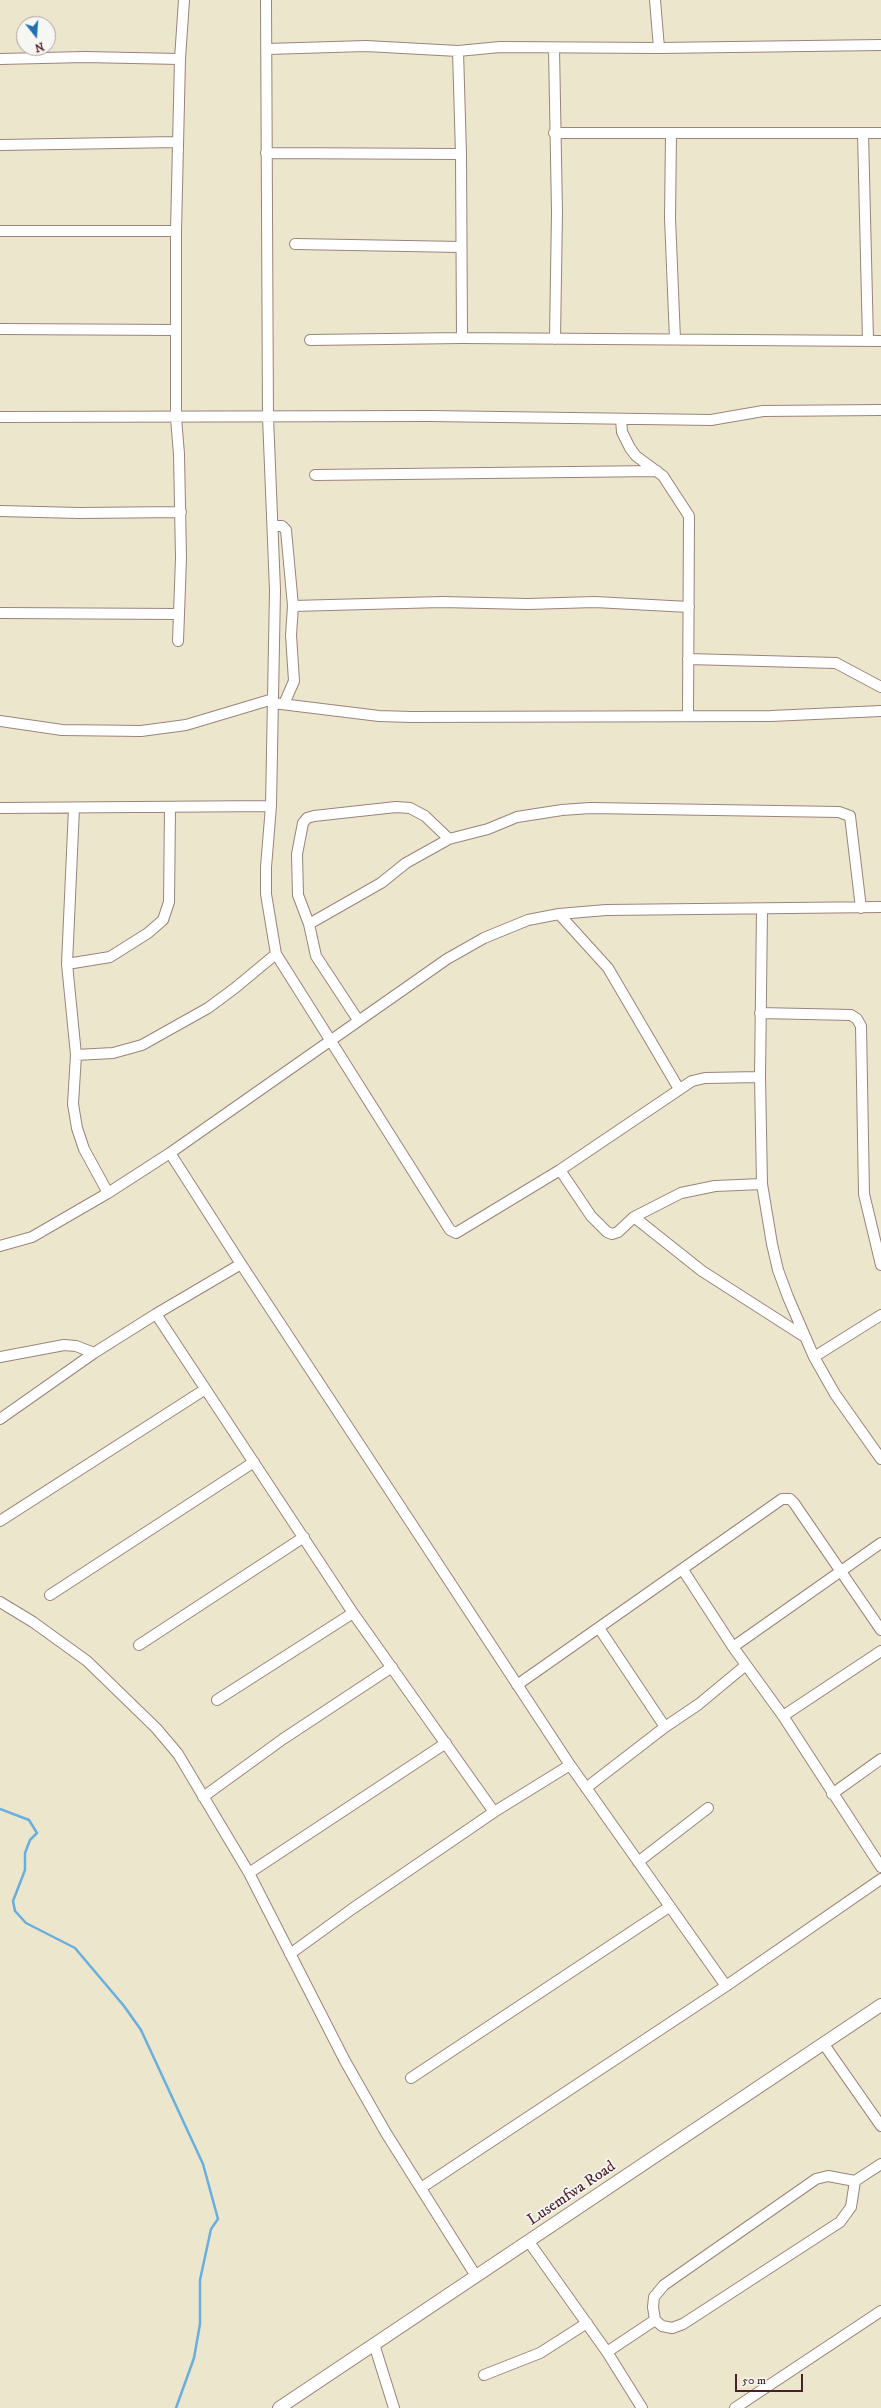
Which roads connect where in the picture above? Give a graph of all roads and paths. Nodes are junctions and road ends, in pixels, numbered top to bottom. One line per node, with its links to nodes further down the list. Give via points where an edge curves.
1 (184, 0): 10 (street)
2 (266, 0): 7 (street)
3 (655, 0): 6 (street)
4 (881, 46): 6 (street)
5 (554, 48): 6 (street); 8 (street, via 500,47); 11 (street)
6 (659, 48)
7 (267, 49): 8 (street, via 366,46); 17 (street)
8 (458, 51): 18 (street)
9 (0, 59): 10 (street)
10 (180, 59): 15 (street)
11 (554, 133): 14 (street); 26 (street, via 557,212)
12 (863, 133): 13 (street); 14 (street); 29 (street)
13 (881, 133)
14 (671, 134): 27 (street, via 670,218)
15 (178, 142): 16 (street); 20 (street)
16 (0, 145)
17 (266, 153): 18 (street); 32 (street)
18 (461, 154): 22 (street)
19 (0, 231): 20 (street)
20 (176, 231): 24 (street)
21 (295, 244): 22 (street)
22 (461, 247): 25 (street)
23 (0, 329): 24 (street)
24 (176, 330): 34 (street)
25 (462, 338): 26 (street); 28 (street)
26 (555, 339): 27 (street)
27 (675, 339): 29 (street)
28 (310, 340)
29 (868, 341): 30 (street)
30 (881, 341)
31 (881, 410): 35 (street, via 763,411 711,420)
32 (268, 417): 34 (street); 35 (street); 40 (street)
33 (0, 418): 34 (street)
34 (176, 418): 39 (street)
35 (621, 419): 36 (street, via 622,432 630,448 636,456)
36 (657, 471): 37 (street); 42 (street, via 668,482 689,516)
37 (315, 474)
38 (0, 511): 39 (street)
39 (181, 512): 44 (street)
40 (273, 526): 41 (street, via 282,526 286,530); 48 (street)
41 (293, 606): 42 (street, via 442,602 595,602); 49 (street, via 291,636 294,681)
42 (689, 607): 46 (street)
43 (0, 613): 44 (street)
44 (179, 614): 45 (street)
45 (178, 641)
46 (688, 659): 47 (street, via 836,663); 51 (street)
47 (881, 687)
48 (273, 701): 49 (street); 52 (street, via 186,725 141,730 62,730); 53 (street)
49 (284, 704): 51 (street, via 379,716 411,717)
50 (881, 711): 51 (street, via 771,716)
51 (688, 716)
52 (0, 721)
53 (271, 806): 56 (street); 63 (street, via 266,894)
54 (0, 808): 55 (street)
55 (74, 808): 56 (street); 64 (street)
56 (170, 808): 64 (street, via 169,902 163,920 110,957)
57 (449, 839): 58 (street, via 517,818 562,810 615,808 839,812 850,816 853,828); 62 (street, via 406,864 381,883); 62 (street, via 425,816 410,808 396,807 307,818 297,854 297,875 298,895)
58 (861, 908): 59 (street); 60 (street)
59 (881, 908)
60 (762, 910): 61 (street, via 606,910); 65 (street)
61 (559, 914): 66 (street, via 528,920 484,938 447,959); 70 (street, via 608,968)
62 (309, 924): 66 (street, via 316,956)
63 (276, 954): 67 (street); 68 (street, via 208,1008 142,1045 113,1053)
64 (67, 964): 68 (street)
65 (760, 1013): 69 (street); 78 (street, via 851,1016 858,1019 861,1026 864,1194)
66 (358, 1020): 67 (street)
67 (329, 1041): 71 (street); 72 (street, via 450,1230 456,1233 463,1231)
68 (76, 1055): 74 (street, via 73,1104 77,1128 84,1149)
69 (760, 1077): 70 (street, via 698,1079); 73 (street)
70 (679, 1089): 72 (street)
71 (170, 1153): 74 (street); 77 (street)
72 (560, 1170): 75 (street, via 591,1216 607,1232 618,1232)
73 (762, 1184): 75 (street, via 697,1189 681,1193); 81 (street, via 778,1270)
74 (108, 1193): 76 (street, via 32,1237)
75 (634, 1217): 81 (street, via 702,1271)
76 (0, 1246)
77 (241, 1264): 79 (street); 105 (street)
78 (881, 1265)
79 (156, 1314): 82 (street); 85 (street)
80 (881, 1316): 84 (street)
81 (805, 1337): 84 (street)
82 (94, 1353): 83 (street, via 76,1346 64,1345); 86 (street)
83 (0, 1357)
84 (814, 1357): 87 (street, via 836,1394)
85 (204, 1390): 89 (street); 90 (street)
86 (0, 1419)
87 (877, 1444): 88 (street)
88 (881, 1459)
89 (254, 1462): 91 (street); 95 (street)
90 (0, 1521)
91 (304, 1537): 97 (street); 100 (street)
92 (881, 1543): 94 (street)
93 (683, 1570): 94 (street, via 782,1500 790,1499); 98 (street); 101 (street)
94 (841, 1572): 99 (street); 101 (street)
95 (50, 1595)
96 (0, 1602): 114 (street, via 69,1648 117,1688 178,1754)
97 (353, 1613): 104 (street); 106 (street)
98 (599, 1628): 105 (street); 108 (street)
99 (881, 1630)
100 (139, 1645)
101 (733, 1647): 103 (street)
102 (881, 1651): 107 (street)
103 (746, 1665): 107 (street); 108 (street, via 699,1704)
104 (392, 1666): 109 (street); 114 (street, via 283,1739)
105 (517, 1685): 111 (street)
106 (217, 1700)
107 (783, 1716): 113 (street)
108 (665, 1727): 112 (street)
109 (446, 1743): 116 (street); 119 (street)
110 (881, 1759): 113 (street)
111 (570, 1765): 112 (street); 116 (street)
112 (586, 1788): 117 (street)
113 (832, 1794): 118 (street)
114 (203, 1797): 119 (street)
115 (708, 1808): 117 (street)
116 (494, 1812): 122 (street)
117 (638, 1862): 121 (street)
118 (881, 1867)
119 (249, 1873): 122 (street)
120 (881, 1879): 123 (street)
121 (670, 1907): 123 (street); 126 (street)
122 (290, 1954): 130 (street, via 345,2061)
123 (726, 1986): 130 (street)
124 (881, 2005): 125 (street, Lusemfwa Road)
125 (823, 2043): 127 (street); 131 (street, Lusemfwa Road)
126 (411, 2078)
127 (881, 2126)
128 (881, 2164): 129 (street)
129 (855, 2181): 134 (street, via 851,2207 840,2222 683,2324 672,2328 662,2326); 134 (street, via 828,2176 816,2179 664,2285 654,2298)
130 (421, 2188): 132 (street)
131 (529, 2242): 132 (street, Lusemfwa Road); 135 (street)
132 (476, 2276): 136 (street, Lusemfwa Road)
133 (881, 2311): 142 (street)
134 (656, 2320): 137 (street)
135 (587, 2323): 137 (street); 138 (street, via 540,2353)
136 (374, 2344): 139 (street, Lusemfwa Road); 140 (street)
137 (607, 2352): 141 (street)
138 (484, 2376)
139 (279, 2408)
140 (394, 2408)
141 (642, 2408)
142 (735, 2408)

